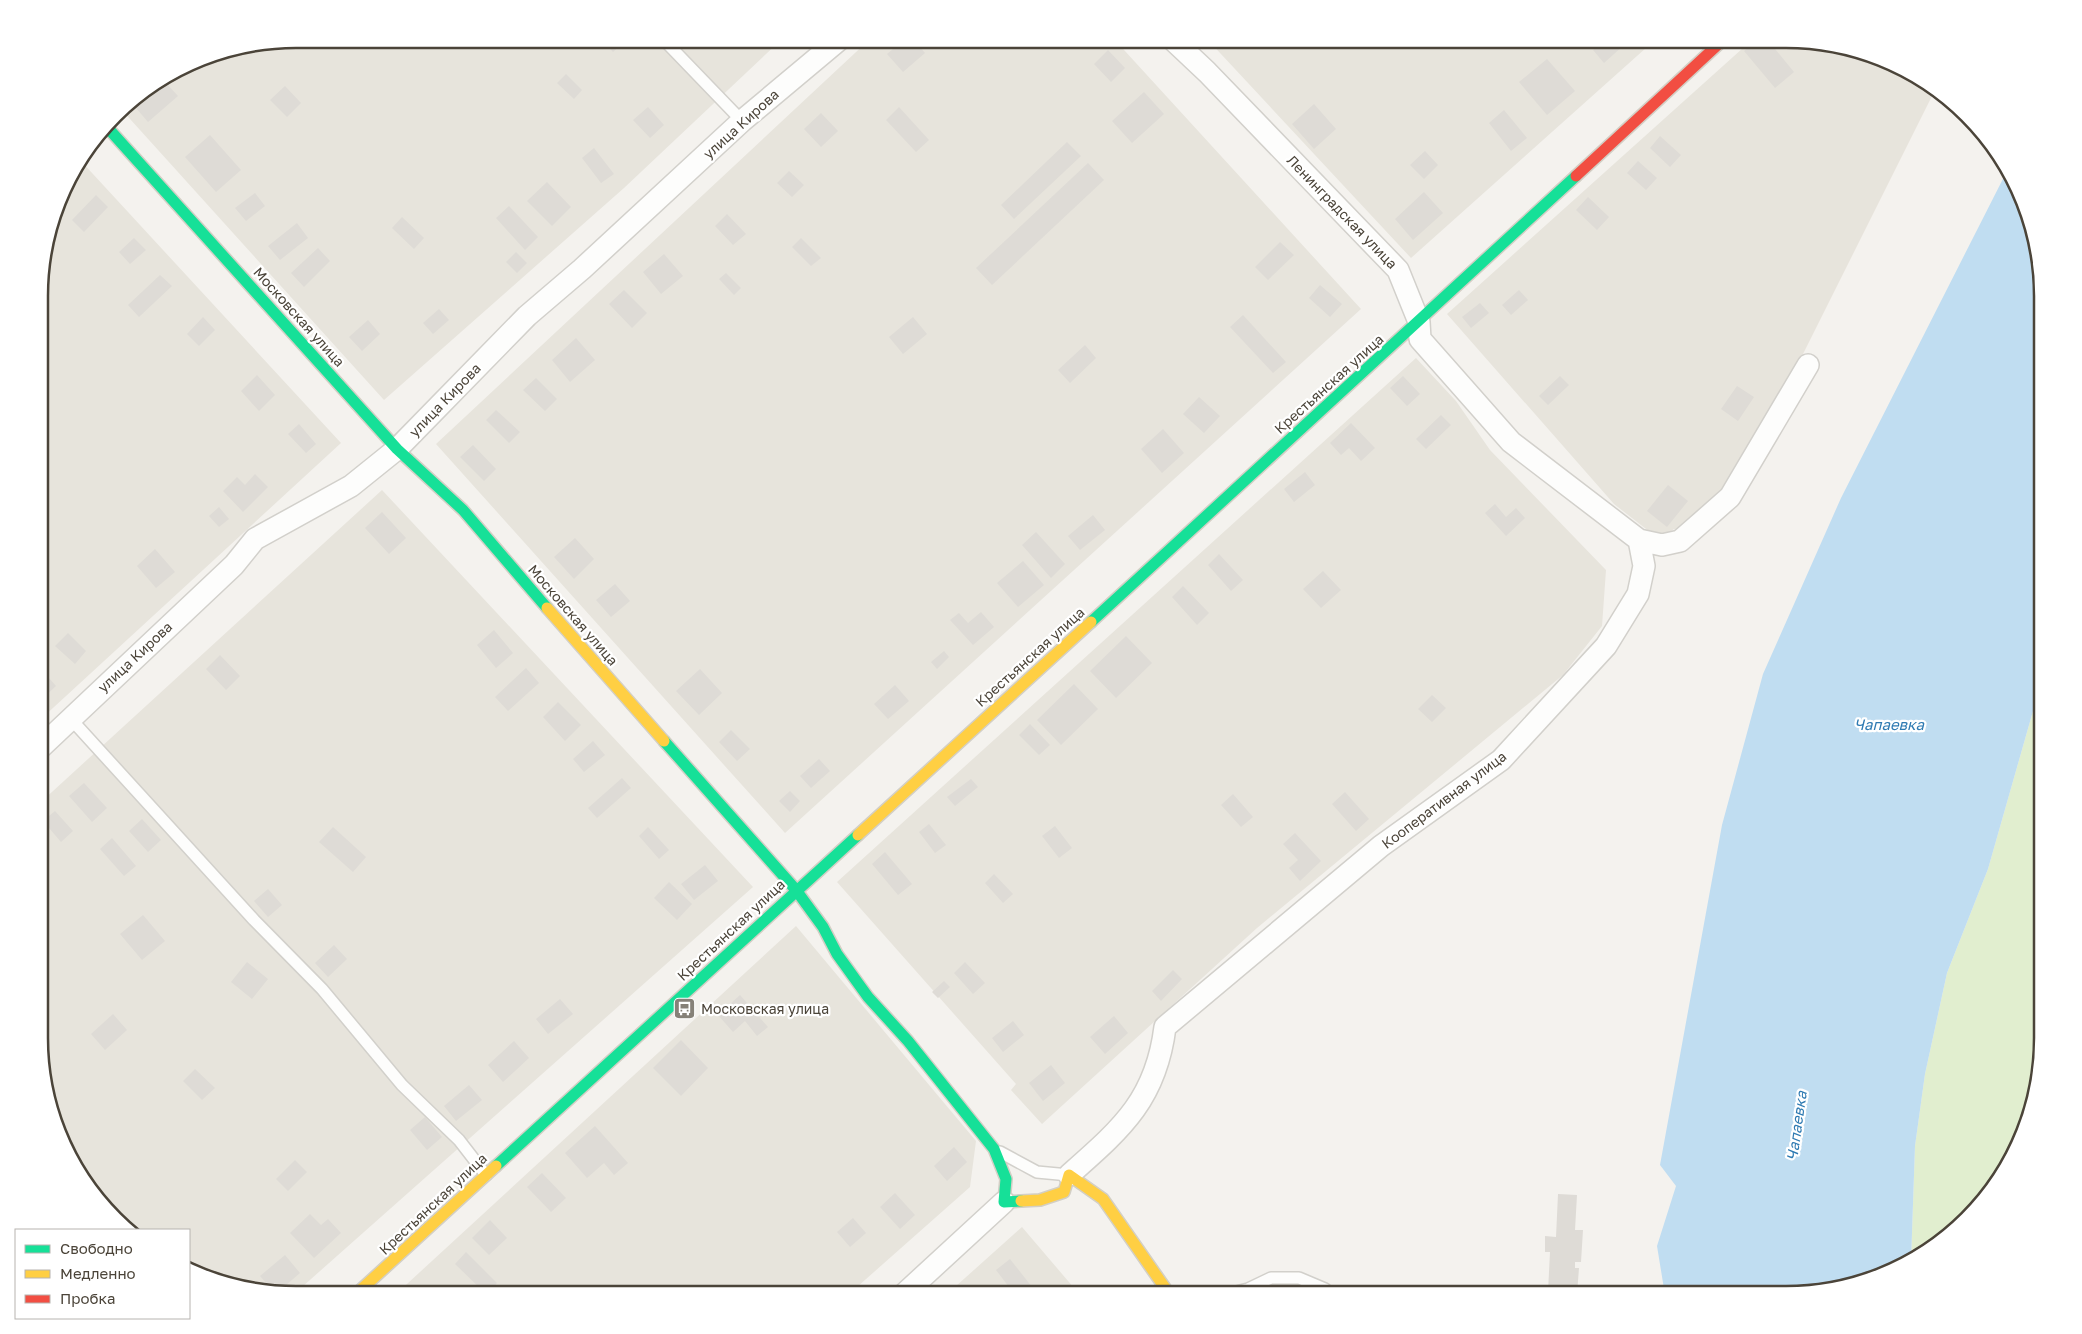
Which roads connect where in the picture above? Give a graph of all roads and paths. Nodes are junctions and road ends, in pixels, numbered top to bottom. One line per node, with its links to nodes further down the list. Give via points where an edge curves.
1 (672, 48): 5 (lane)
2 (829, 48): 5 (street, улица Кирова)
3 (1182, 48): 7 (street, Ленинградская улица, via 1398,270)
4 (1714, 48): 7 (street, Крестьянская улица)
5 (742, 121): 9 (street, улица Кирова, via 527,316)
6 (110, 131): 9 (street, Московская улица)
7 (1419, 322): 10 (street, Ленинградская улица, via 1420,339 1511,442); 13 (street, Крестьянская улица)
8 (1808, 365): 10 (street, via 1730,497 1680,541 1662,545)
9 (397, 449): 11 (street, улица Кирова, via 350,486 255,539 234,565); 13 (street, Московская улица, via 463,510)
10 (1639, 540): 16 (street, Кооперативная улица, via 1644,566 1638,594 1606,646 1501,760 1381,846 1165,1026 1157,1068 1141,1102 1115,1134)
11 (70, 718): 12 (street, улица Кирова); 15 (lane, via 254,920 322,989 402,1085 459,1140)
12 (48, 741)
13 (796, 890): 14 (street, Московская улица, via 868,997 908,1041); 15 (street, Крестьянская улица)
14 (994, 1148): 16 (lane, via 1037,1172); 17 (street, Московская улица, via 1006,1179)
15 (486, 1175): 18 (street, Крестьянская улица)
16 (1069, 1175): 17 (street, via 1064,1192 1040,1200); 20 (street, via 1103,1199)
17 (1004, 1202): 19 (street)
18 (366, 1286)
19 (913, 1286)
20 (1164, 1286)
21 (1254, 1286): 22 (lane, via 1271,1278 1299,1278)
22 (1318, 1286)

